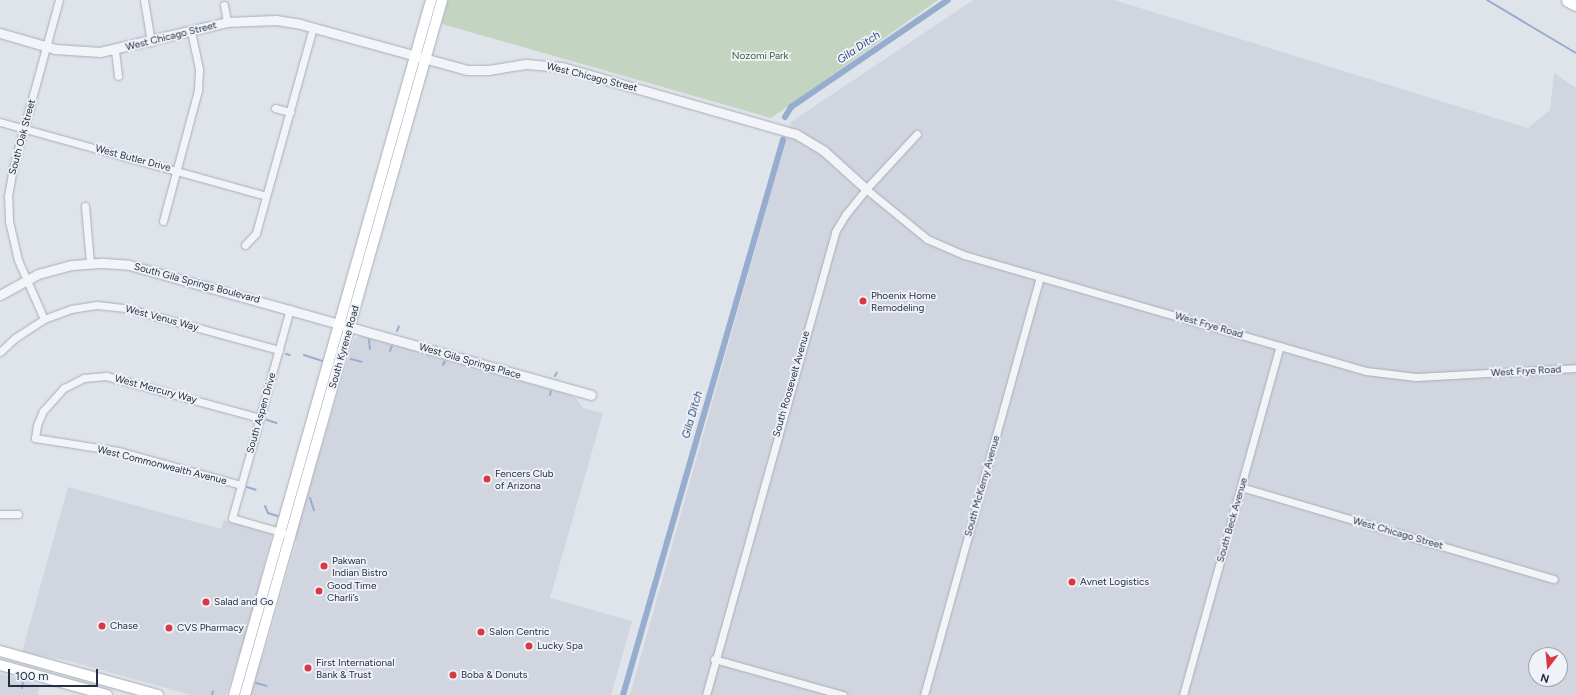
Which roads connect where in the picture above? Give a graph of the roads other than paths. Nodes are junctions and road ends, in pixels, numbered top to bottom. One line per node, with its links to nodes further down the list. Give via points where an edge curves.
1 (60, 0): 13 (street, South Oak Street)
2 (144, 0): 12 (street)
3 (431, 0): 15 (main road, South Kyrene Road)
4 (442, 0): 16 (main road, South Kyrene Road)
5 (1568, 0): 6 (highway)
6 (1576, 4)
7 (224, 5): 8 (street, West Chicago Street)
8 (227, 22): 9 (street, West Chicago Street, via 276,20); 10 (street, West Chicago Street)
9 (313, 27): 15 (street, West Chicago Street); 19 (street)
10 (191, 31): 12 (street, West Chicago Street); 23 (street, via 199,69 198,90)
11 (0, 33): 13 (street, West Chicago Street)
12 (151, 42): 14 (street, West Chicago Street)
13 (46, 46): 14 (street, West Chicago Street, via 90,52); 21 (street, South Oak Street)
14 (115, 51): 17 (street, West Chicago Street)
15 (415, 56): 16 (street, West Chicago Street); 37 (main road, South Kyrene Road)
16 (425, 59): 24 (street, West Chicago Street, via 472,70 526,64 562,67 780,128 810,141); 37 (main road, South Kyrene Road)
17 (118, 76)
18 (275, 108): 19 (street)
19 (290, 112): 27 (street)
20 (0, 122): 21 (street, West Butler Drive)
21 (24, 128): 23 (street, West Butler Drive); 26 (street, South Oak Street)
22 (917, 134): 24 (street, South Roosevelt Avenue)
23 (176, 170): 27 (street, West Butler Drive); 29 (street)
24 (866, 189): 32 (street, West Frye Road, via 927,239 964,255); 54 (street, South Roosevelt Avenue, via 846,214 836,232)
25 (0, 194): 26 (street)
26 (8, 196): 33 (street, South Oak Street, via 13,243)
27 (266, 196): 30 (street, via 256,233)
28 (85, 206): 31 (street)
29 (163, 221)
30 (246, 244)
31 (90, 263): 33 (street, South Gila Springs Boulevard, via 51,270); 35 (street, South Gila Springs Boulevard, via 142,267)
32 (1040, 278): 38 (street, West Frye Road); 64 (street, South McKemy Avenue)
33 (26, 280): 34 (street, South Gila Springs Boulevard); 36 (street, South Oak Street)
34 (0, 295)
35 (290, 309): 37 (street, South Gila Springs Boulevard); 39 (street, South Aspen Drive)
36 (44, 319): 39 (street, West Venus Way, via 82,306 115,306); 40 (street, West Venus Way, via 19,334)
37 (345, 324): 42 (street, West Gila Springs Place); 49 (main road, South Kyrene Road)
38 (1280, 346): 41 (street, West Frye Road, via 1366,371 1407,377); 46 (street, South Beck Avenue)
39 (279, 350): 43 (street, South Aspen Drive)
40 (0, 352)
41 (1576, 368)
42 (591, 395)
43 (260, 418): 44 (street, West Mercury Way, via 123,379 96,376 74,382 57,394 43,411); 45 (street, South Aspen Drive)
44 (35, 438): 45 (street, West Commonwealth Avenue, via 118,451)
45 (241, 485): 49 (street, South Aspen Drive, via 232,518)
46 (1241, 487): 50 (street, West Chicago Street); 65 (street, South Beck Avenue)
47 (0, 514): 48 (street)
48 (18, 514)
49 (285, 533): 51 (main road, South Kyrene Road); 52 (main road, South Kyrene Road)
50 (1554, 579)
51 (271, 603): 52 (main road, via 263,608); 61 (main road, South Kyrene Road)
52 (256, 619): 60 (main road, South Kyrene Road)
53 (0, 651): 56 (main road)
54 (714, 659): 62 (street, South Roosevelt Avenue); 63 (street)
55 (0, 665): 57 (main road)
56 (56, 666): 57 (main road); 59 (main road)
57 (51, 679): 58 (main road)
58 (108, 695)
59 (158, 695)
60 (234, 695)
61 (245, 695)
62 (706, 695)
63 (843, 695)
64 (924, 695)
65 (1183, 695)

